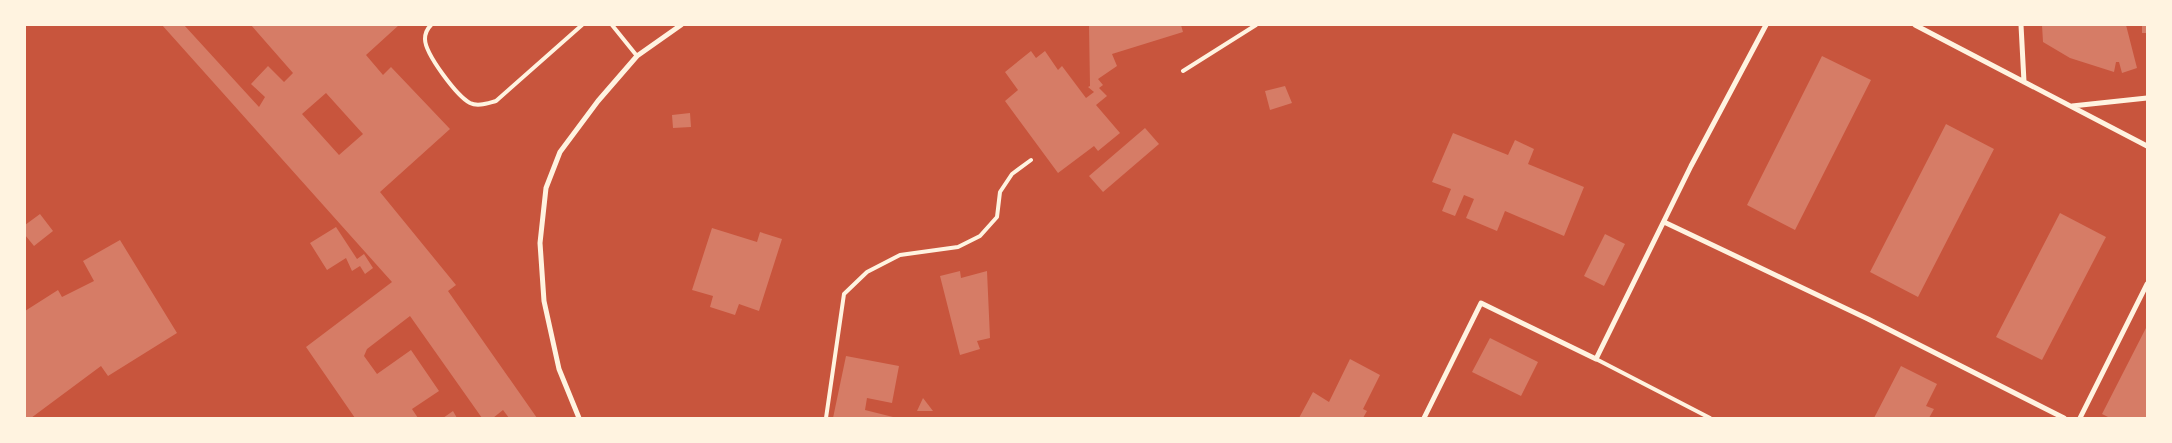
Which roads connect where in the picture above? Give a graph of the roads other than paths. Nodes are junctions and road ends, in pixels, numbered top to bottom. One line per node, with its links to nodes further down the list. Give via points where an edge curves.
1 (431, 25): 2 (lane, via 424,40 429,54 460,96 471,104 484,105 496,100)
2 (582, 25)
3 (612, 25): 9 (lane)
4 (681, 25): 9 (street)
5 (1256, 25): 10 (lane)
6 (1766, 25): 16 (street)
7 (1915, 25): 11 (street)
8 (2021, 25): 11 (street)
9 (636, 56): 19 (street, via 560,152 546,188 540,243 544,301 558,368)
10 (1183, 70)
11 (2024, 82): 13 (street)
12 (2147, 98): 13 (street)
13 (2071, 106): 14 (street)
14 (2147, 146)
15 (1031, 160): 20 (lane, via 1012,174 1000,192 997,217 980,236 958,247 900,255 867,272 844,294)
16 (1664, 222): 18 (street); 23 (street, via 1868,319)
17 (2147, 284): 24 (street)
18 (1596, 359): 21 (street, via 1481,303); 22 (lane)
19 (578, 418)
20 (826, 418)
21 (1424, 418)
22 (1710, 418)
23 (2064, 418)
24 (2080, 418)

